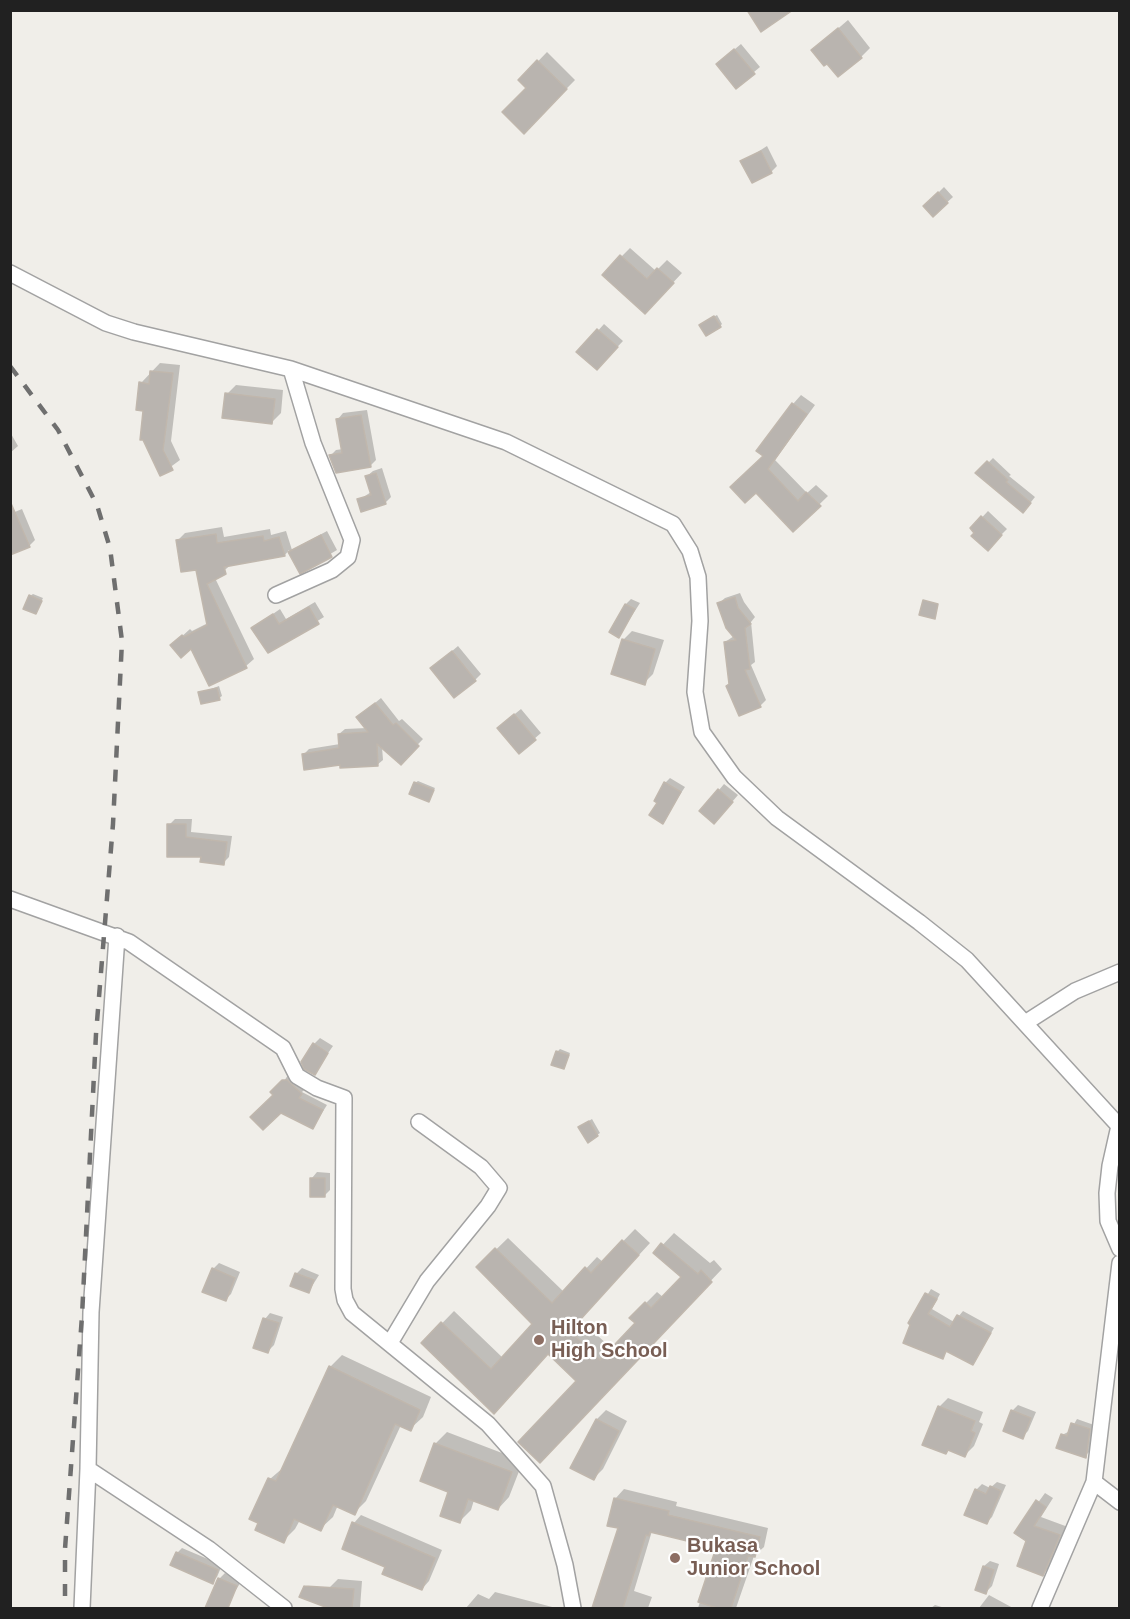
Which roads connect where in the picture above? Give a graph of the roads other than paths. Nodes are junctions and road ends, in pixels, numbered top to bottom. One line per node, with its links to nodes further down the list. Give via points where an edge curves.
1 (10, 273): 2 (street, via 105,323)
2 (291, 369): 3 (street, via 313,443 352,540 348,557 332,570); 7 (street, via 506,442 673,524 690,550 698,578 700,621 695,692 702,732 735,777 777,818 967,960)
3 (276, 595)
4 (10, 899): 5 (street)
5 (117, 936): 12 (street, via 283,1048 297,1076 344,1098 343,1289 352,1312); 13 (street, via 90,1311)
6 (1119, 972): 7 (street, via 1075,991)
7 (1024, 1023): 9 (street)
8 (419, 1122): 12 (street, via 481,1167 499,1188 428,1281)
9 (1119, 1125): 10 (street, via 1107,1193 1108,1221)
10 (1119, 1250)
11 (1119, 1263): 14 (street)
12 (390, 1343): 18 (street, via 488,1424 543,1486)
13 (88, 1469): 16 (street); 17 (street, via 209,1549)
14 (1094, 1482): 15 (street); 19 (street)
15 (1119, 1502)
16 (82, 1608)
17 (284, 1608)
18 (573, 1608)
19 (1040, 1608)

